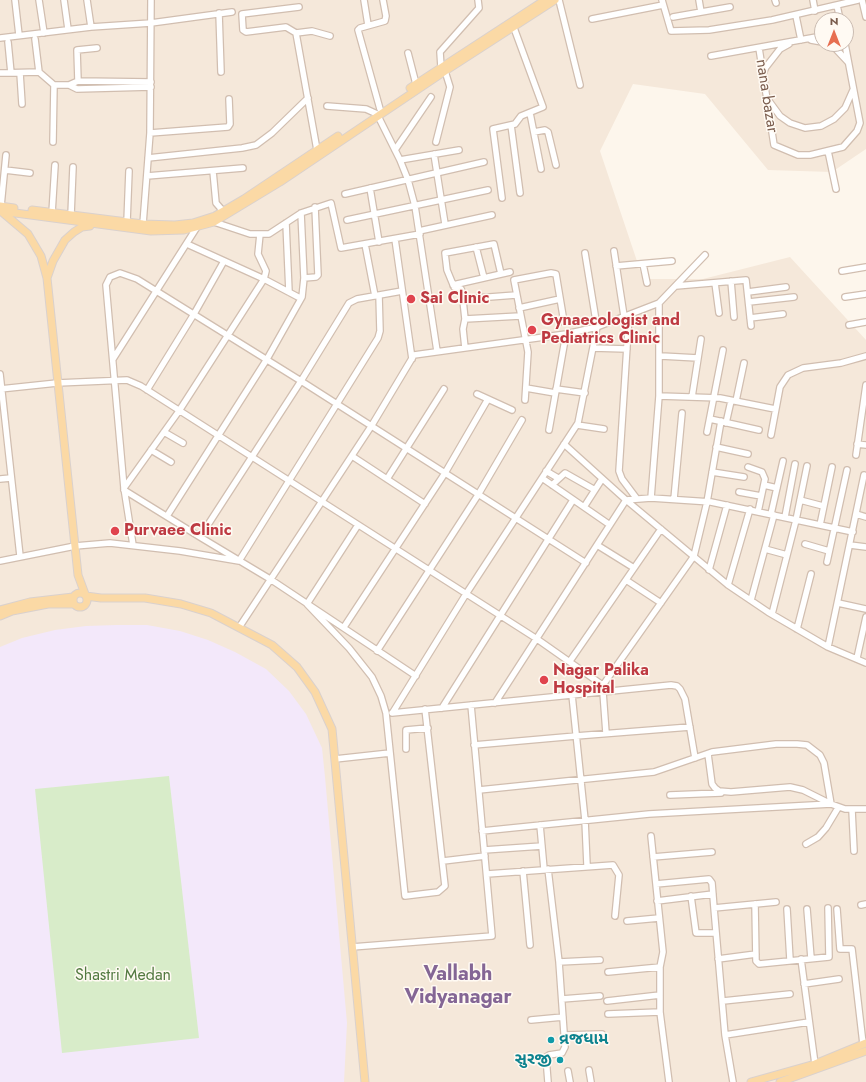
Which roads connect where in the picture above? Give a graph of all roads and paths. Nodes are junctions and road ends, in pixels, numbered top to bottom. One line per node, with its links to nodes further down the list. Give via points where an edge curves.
1 (15, 0): 37 (street)
2 (39, 0): 35 (street)
3 (64, 0): 34 (street)
4 (87, 0): 32 (street)
5 (151, 0): 30 (street)
6 (364, 0): 31 (street)
7 (383, 0): 31 (street, via 385,21)
8 (478, 0): 53 (street, via 479,8 440,52)
9 (545, 0): 53 (main road)
10 (555, 0): 33 (main road)
11 (560, 0): 65 (street)
12 (699, 0): 23 (street)
13 (813, 0): 21 (street)
14 (858, 0): 17 (street)
15 (862, 0): 18 (street)
16 (663, 2): 27 (street, via 670,31 709,30); 29 (street)
17 (837, 5): 21 (street); 24 (street)
18 (865, 6): 28 (street)
19 (299, 7): 36 (street, via 244,13 241,16 244,31 286,27)
20 (730, 7): 23 (street)
21 (815, 11): 27 (street)
22 (232, 12): 25 (street)
23 (701, 12): 26 (street)
24 (838, 12)
25 (219, 13): 30 (street); 55 (street)
26 (673, 16)
27 (796, 16): 42 (street)
28 (866, 17)
29 (592, 19)
30 (151, 23): 32 (street); 61 (street)
31 (368, 25): 73 (street, via 358,30)
32 (91, 27): 34 (street)
33 (514, 28): 53 (main road); 74 (street, via 543,107)
34 (68, 29): 35 (street)
35 (44, 33): 37 (street)
36 (296, 33): 38 (street, via 312,31); 69 (street)
37 (19, 35): 39 (street)
38 (330, 36)
39 (0, 38)
40 (814, 38): 42 (street, nana bazar)
41 (35, 39): 54 (street)
42 (804, 40): 43 (street); 45 (street, nana bazar)
43 (814, 41)
44 (8, 42): 57 (street)
45 (792, 42): 47 (street, nana bazar); 59 (street, via 780,49)
46 (97, 48): 60 (street, via 77,50)
47 (759, 48): 51 (street); 59 (street, nana bazar)
48 (839, 52): 52 (street)
49 (846, 52): 52 (street, nana bazar)
50 (408, 53): 62 (street)
51 (711, 56)
52 (848, 62): 66 (street, nana bazar)
53 (443, 69): 62 (main road); 73 (main road); 79 (street, via 450,87)
54 (39, 72): 58 (street); 63 (street)
55 (221, 72)
56 (0, 73): 57 (street)
57 (11, 73): 58 (street)
58 (20, 73): 71 (street)
59 (762, 76): 67 (street, nana bazar)
60 (78, 81): 61 (street); 64 (street)
61 (151, 84): 64 (street, via 77,89); 77 (street)
62 (416, 84): 73 (main road)
63 (54, 85): 64 (street); 78 (street)
64 (69, 85)
65 (580, 85)
66 (853, 90): 67 (street, via 845,108 834,119 822,126 805,128 780,116); 83 (street, nana bazar, via 860,123 857,131 843,147)
67 (766, 96): 83 (street, nana bazar, via 774,145 798,155)
68 (431, 97): 81 (street)
69 (308, 98): 80 (street); 86 (street, via 256,145)
70 (228, 99): 77 (street, via 228,127)
71 (22, 104)
72 (327, 106): 73 (street, via 363,108)
73 (377, 112): 80 (main road); 81 (street); 120 (main road, via 280,182)
74 (530, 113): 75 (street, via 521,116 517,123); 76 (street)
75 (510, 125): 104 (street); 106 (street, via 493,130)
76 (534, 132): 90 (street, via 548,132); 93 (street)
77 (150, 133): 86 (street)
78 (53, 142)
79 (436, 142)
80 (317, 150): 111 (main road)
81 (395, 150): 87 (street)
82 (459, 150): 84 (street)
83 (828, 151): 102 (street)
84 (434, 154): 87 (street); 98 (street)
85 (6, 155): 94 (street)
86 (148, 158): 99 (street)
87 (400, 160): 100 (street)
88 (484, 162): 98 (street)
89 (55, 165): 112 (street)
90 (556, 165)
91 (73, 167): 115 (street)
92 (243, 168): 96 (street)
93 (541, 169)
94 (5, 170): 97 (street); 110 (street)
95 (129, 171): 119 (street)
96 (213, 171): 99 (street); 111 (street, via 216,202)
97 (30, 172)
98 (437, 173): 100 (street); 107 (street)
99 (147, 176): 123 (street)
100 (408, 180): 101 (street); 108 (street)
101 (370, 188): 105 (street); 114 (street)
102 (836, 189)
103 (488, 190): 107 (street)
104 (520, 193)
105 (345, 194)
106 (502, 198)
107 (441, 199): 108 (street); 122 (street)
108 (414, 205): 114 (street); 125 (street)
109 (315, 207): 113 (street); 130 (street, via 332,204 341,248); 145 (street, via 318,275)
110 (0, 209): 112 (main road); 118 (main road); 143 (main road, via 28,234 41,256)
111 (223, 211): 123 (main road, via 193,223)
112 (52, 213): 115 (main road)
113 (301, 213): 121 (street); 145 (street)
114 (375, 214): 117 (street); 128 (street)
115 (71, 215): 118 (main road)
116 (492, 215): 122 (street)
117 (347, 220)
118 (97, 221): 119 (main road); 123 (main road); 143 (main road, via 82,227 65,240)
119 (127, 222): 123 (main road)
120 (214, 222): 124 (main road); 126 (street, via 250,234)
121 (286, 223): 126 (street, via 269,234); 155 (street)
122 (445, 224): 125 (street)
123 (142, 227): 124 (main road, via 184,230)
124 (197, 227): 129 (street)
125 (419, 232): 127 (street); 189 (street)
126 (260, 234): 144 (street, via 258,254 266,271)
127 (395, 239): 128 (street); 153 (street)
128 (379, 242): 130 (street)
129 (187, 244): 135 (street); 154 (street)
130 (366, 244): 158 (street)
131 (476, 247): 142 (street, via 494,244); 146 (street); 150 (street, via 445,253 447,270)
132 (614, 251): 138 (street)
133 (585, 253): 180 (street)
134 (705, 255): 151 (street)
135 (224, 261): 144 (street); 169 (street)
136 (672, 261): 137 (street)
137 (643, 264): 138 (street); 148 (street)
138 (616, 266): 171 (street)
139 (866, 267): 140 (street)
140 (842, 271)
141 (510, 272): 142 (street)
142 (501, 274): 146 (street)
143 (46, 278): 200 (main road)
144 (264, 278): 155 (street); 182 (street)
145 (304, 278): 162 (street, via 303,295)
146 (484, 278): 150 (street)
147 (731, 281): 149 (street); 156 (street, via 746,280); 173 (street)
148 (646, 283)
149 (715, 283): 151 (street); 168 (street)
150 (454, 285): 163 (street, via 461,289)
151 (676, 286): 166 (street)
152 (786, 287): 156 (street)
153 (402, 291): 158 (street); 195 (street)
154 (157, 292): 169 (street); 193 (street); 193 (street, via 137,279 120,273 110,277 106,285)
155 (289, 292): 162 (street)
156 (748, 292): 165 (street)
157 (866, 294): 161 (street)
158 (377, 295): 199 (street, via 349,303); 215 (street, via 379,335)
159 (516, 295): 163 (street); 164 (street, via 513,282 515,279 554,273); 167 (street)
160 (794, 297): 165 (street)
161 (845, 297)
162 (300, 298): 194 (street)
163 (463, 299): 175 (street)
164 (560, 299): 167 (street); 176 (street)
165 (749, 302): 174 (street)
166 (659, 303): 171 (street); 190 (street)
167 (519, 308): 172 (street)
168 (719, 313)
169 (194, 314): 182 (street); 205 (street)
170 (783, 314): 174 (street)
171 (626, 315): 180 (street); 187 (street)
172 (520, 316): 175 (street); 184 (street)
173 (734, 317)
174 (750, 318): 179 (street)
175 (465, 319): 185 (street)
176 (564, 322)
177 (866, 322): 178 (street)
178 (849, 325)
179 (751, 326)
180 (597, 327): 181 (street); 186 (street)
181 (566, 334): 184 (street); 206 (street)
182 (228, 336): 194 (street); 218 (street)
183 (701, 339): 192 (street)
184 (526, 340): 185 (street); 202 (street, via 529,361)
185 (465, 348): 189 (street)
186 (593, 348): 187 (street); 207 (street)
187 (626, 349): 272 (street, via 619,471)
188 (723, 350): 211 (street)
189 (437, 351): 195 (street, via 416,354)
190 (660, 356): 192 (street); 209 (street)
191 (866, 357): 216 (street, via 803,368 788,375 780,387)
192 (698, 358): 210 (street)
193 (113, 359): 198 (street)
194 (267, 359): 199 (street); 231 (street)
195 (412, 359): 223 (street)
196 (744, 363): 214 (street)
197 (0, 374): 203 (street)
198 (115, 379): 200 (street); 205 (street, via 127,380); 266 (street)
199 (301, 381): 215 (street); 242 (street)
200 (57, 383): 203 (street); 304 (main road)
201 (866, 385): 234 (street)
202 (526, 388): 206 (street); 213 (street)
203 (1, 389): 255 (street)
204 (444, 389): 237 (street)
205 (146, 390): 218 (street)
206 (556, 391): 207 (street); 226 (street)
207 (585, 393): 224 (street)
208 (478, 394): 212 (street)
209 (659, 396): 210 (street); 271 (street)
210 (692, 397): 211 (street)
211 (715, 398): 214 (street); 220 (street)
212 (488, 399): 217 (street); 252 (street)
213 (525, 400)
214 (733, 401): 216 (street); 222 (street)
215 (338, 404): 223 (street); 261 (street)
216 (775, 409): 230 (street)
217 (512, 410)
218 (179, 411): 228 (street); 231 (street)
219 (682, 413): 273 (street)
220 (710, 419): 222 (street); 229 (street)
221 (522, 420): 269 (street)
222 (723, 422): 227 (street); 236 (street)
223 (372, 425): 237 (street); 241 (street)
224 (577, 425): 225 (street); 233 (street)
225 (604, 429)
226 (549, 430)
227 (759, 430)
228 (164, 432): 232 (street); 238 (street)
229 (707, 432)
230 (771, 435)
231 (218, 436): 242 (street); 287 (street)
232 (182, 443)
233 (564, 444): 250 (street); 258 (street)
234 (857, 444): 235 (street); 240 (street)
235 (866, 445)
236 (716, 447): 239 (street); 251 (street)
237 (407, 448): 252 (street); 260 (street)
238 (151, 450): 244 (street); 266 (street)
239 (748, 454)
240 (856, 455)
241 (352, 456): 260 (street); 277 (street)
242 (252, 457): 261 (street); 298 (street)
243 (783, 461): 264 (street)
244 (171, 462)
245 (795, 464): 288 (street)
246 (807, 466): 276 (street)
247 (748, 467): 262 (street, via 762,472)
248 (832, 467): 281 (street)
249 (847, 470): 295 (street)
250 (546, 471): 256 (street); 257 (street)
251 (712, 472): 254 (street); 278 (street)
252 (445, 473): 269 (street); 279 (street)
253 (864, 475): 265 (street)
254 (744, 477)
255 (12, 478): 259 (street); 310 (street)
256 (542, 478): 263 (street); 290 (street)
257 (558, 478): 263 (street); 267 (street, via 568,473)
258 (602, 478): 267 (street); 275 (street)
259 (0, 479)
260 (387, 479): 279 (street)
261 (290, 481): 277 (street); 313 (street)
262 (764, 484): 264 (street); 270 (street)
263 (552, 485): 274 (street)
264 (777, 488): 286 (street)
265 (864, 488): 285 (street)
266 (124, 489): 287 (street); 302 (street)
267 (595, 490): 282 (street)
268 (739, 492): 270 (street)
269 (478, 495): 290 (street); 317 (street)
270 (761, 496): 284 (street)
271 (651, 498): 272 (street); 273 (street)
272 (637, 499): 275 (street)
273 (674, 499): 278 (street)
274 (574, 500): 282 (street); 299 (street)
275 (626, 500): 294 (street); 296 (street)
276 (800, 500): 281 (street); 291 (street)
277 (322, 502): 293 (street); 321 (street)
278 (707, 502): 280 (street); 311 (street)
279 (425, 504): 306 (street)
280 (727, 505): 283 (street); 318 (street)
281 (824, 506): 292 (street)
282 (584, 507): 294 (street)
283 (750, 509): 284 (street); 323 (street)
284 (758, 512): 286 (street)
285 (856, 514): 289 (street); 297 (street)
286 (773, 515): 288 (street); 307 (street)
287 (167, 516): 298 (street)
288 (785, 517): 291 (street)
289 (866, 517)
290 (515, 519): 299 (street); 324 (street)
291 (796, 520): 292 (street); 309 (street)
292 (820, 524): 295 (street)
293 (358, 525): 306 (street); 332 (street)
294 (610, 525): 303 (street)
295 (835, 528): 297 (street); 308 (street)
296 (661, 529): 311 (street); 316 (street)
297 (853, 532): 301 (street)
298 (200, 538): 313 (street)
299 (549, 540): 315 (street); 337 (street)
300 (805, 544): 308 (street)
301 (850, 544): 305 (street); 330 (street)
302 (132, 545): 304 (street, via 110,543); 313 (street, via 180,550)
303 (597, 545): 315 (street); 316 (street)
304 (75, 546): 310 (street); 320 (main road)
305 (866, 547)
306 (395, 548): 317 (street); 340 (street)
307 (765, 549): 309 (street); 328 (street)
308 (829, 550): 314 (street)
309 (787, 555): 335 (street)
310 (20, 556): 312 (street)
311 (694, 556): 318 (street); 329 (street)
312 (0, 561)
313 (239, 561): 321 (street)
314 (827, 562)
315 (586, 563): 342 (street)
316 (634, 568): 322 (street)
317 (430, 570): 324 (street); 344 (street)
318 (709, 570): 323 (street)
319 (811, 574): 341 (street)
320 (78, 575): 325 (main road); 327 (main road)
321 (270, 579): 332 (street); 339 (street)
322 (626, 580): 329 (street); 346 (street)
323 (728, 585): 328 (street)
324 (466, 594): 337 (street); 348 (street)
325 (85, 595): 326 (main road); 327 (main road, via 80,593); 331 (main road)
326 (101, 598): 331 (main road); 339 (main road, via 145,598 181,604 211,613)
327 (74, 599): 331 (main road, via 80,608); 334 (main road, via 30,602); 336 (main road, via 12,611)
328 (751, 600): 335 (street)
329 (661, 603): 349 (street)
330 (838, 603): 333 (street); 343 (street)
331 (87, 604)
332 (307, 604): 340 (street); 358 (street, via 349,648 372,678)
333 (866, 609)
334 (0, 610)
335 (772, 614): 341 (street)
336 (0, 616)
337 (501, 616): 342 (street); 355 (street)
338 (866, 617): 345 (street)
339 (240, 626): 368 (main road, via 272,645 297,668 315,692 332,729)
340 (344, 627): 344 (street)
341 (797, 629): 343 (street)
342 (537, 639): 346 (street); 353 (street)
343 (828, 647): 345 (street)
344 (377, 651): 348 (street)
345 (857, 658): 347 (street)
346 (570, 661): 349 (street)
347 (866, 663)
348 (416, 676): 357 (street)
349 (603, 685): 350 (street)
350 (611, 691): 351 (street); 360 (street, via 677,686 685,699)
351 (603, 692): 352 (street); 361 (street)
352 (572, 695): 353 (street); 362 (street)
353 (495, 703): 354 (street)
354 (471, 705): 355 (street); 363 (street)
355 (442, 708): 356 (street)
356 (425, 709): 357 (street); 359 (street)
357 (393, 712): 358 (street)
358 (386, 713): 365 (street)
359 (428, 728): 364 (street, via 406,730); 387 (street)
360 (690, 728): 361 (street); 367 (street)
361 (606, 733): 362 (street)
362 (576, 736): 363 (street); 369 (street)
363 (474, 745): 370 (street)
364 (406, 749)
365 (390, 753): 368 (street); 387 (street, via 405,896 442,890 445,886)
366 (708, 754): 367 (street); 371 (street, via 712,784 715,788); 373 (street, via 741,747 806,745 820,755 824,763)
367 (695, 758): 369 (street, via 654,772)
368 (335, 760): 408 (main road)
369 (581, 781): 370 (street); 377 (street)
370 (479, 790): 379 (street)
371 (731, 792): 372 (street); 373 (street, via 790,787 803,790)
372 (670, 795)
373 (831, 804): 374 (street); 377 (street)
374 (838, 808): 376 (street); 381 (street, via 818,837)
375 (866, 809): 376 (street)
376 (852, 810): 383 (street)
377 (584, 820): 378 (street); 388 (street)
378 (540, 825): 379 (street); 382 (street)
379 (482, 831): 385 (street)
380 (651, 836): 386 (street)
381 (806, 844)
382 (542, 846): 385 (street); 389 (street)
383 (854, 851)
384 (712, 852): 386 (street)
385 (485, 853): 387 (street); 391 (street)
386 (653, 857): 392 (street)
387 (443, 861)
388 (587, 865): 389 (street); 403 (street, via 612,865 618,870 620,880)
389 (546, 869): 390 (street); 415 (street)
390 (523, 871): 391 (street); 407 (street)
391 (486, 874): 408 (street, via 492,936)
392 (656, 884): 393 (street, via 709,880 712,883); 395 (street)
393 (713, 894): 394 (street); 398 (street)
394 (691, 896): 395 (street); 406 (street, via 696,933)
395 (657, 901): 404 (street)
396 (776, 902): 397 (street)
397 (755, 904): 398 (street); 409 (street)
398 (714, 908): 406 (street)
399 (828, 908): 410 (street, via 829,957)
400 (786, 909): 414 (street)
401 (808, 909): 410 (street)
402 (837, 909): 434 (street, via 840,949 852,949)
403 (615, 916)
404 (659, 918): 405 (street); 416 (street, via 662,952)
405 (627, 921)
406 (716, 933): 411 (street)
407 (530, 944)
408 (352, 947): 436 (main road)
409 (756, 954): 411 (street); 414 (street, via 756,961 759,964)
410 (811, 958): 412 (street)
411 (718, 959): 425 (street)
412 (801, 959): 414 (street); 419 (street)
413 (600, 960): 415 (street)
414 (790, 960)
415 (559, 962): 423 (street)
416 (660, 967): 417 (street); 421 (street)
417 (608, 972)
418 (839, 980): 419 (street)
419 (804, 984): 430 (street)
420 (790, 994): 425 (street)
421 (660, 995): 424 (street); 426 (street)
422 (600, 996): 423 (street)
423 (562, 999): 428 (street)
424 (607, 1001)
425 (723, 1001): 432 (street)
426 (660, 1012): 427 (street); 444 (street)
427 (608, 1014)
428 (563, 1017): 429 (street); 433 (street)
429 (531, 1020)
430 (809, 1022): 432 (street); 435 (street)
431 (602, 1034): 433 (street)
432 (725, 1034): 445 (street)
433 (564, 1036): 441 (street, via 564,1052 546,1057)
434 (865, 1046): 435 (main road); 447 (main road)
435 (815, 1064): 446 (main road)
436 (363, 1068): 439 (main road); 440 (main road)
437 (589, 1070): 443 (street)
438 (568, 1071): 442 (street)
439 (360, 1082)
440 (365, 1082)
441 (548, 1082)
442 (570, 1082)
443 (591, 1082)
444 (669, 1082)
445 (733, 1082)
446 (751, 1082)
447 (780, 1082)

